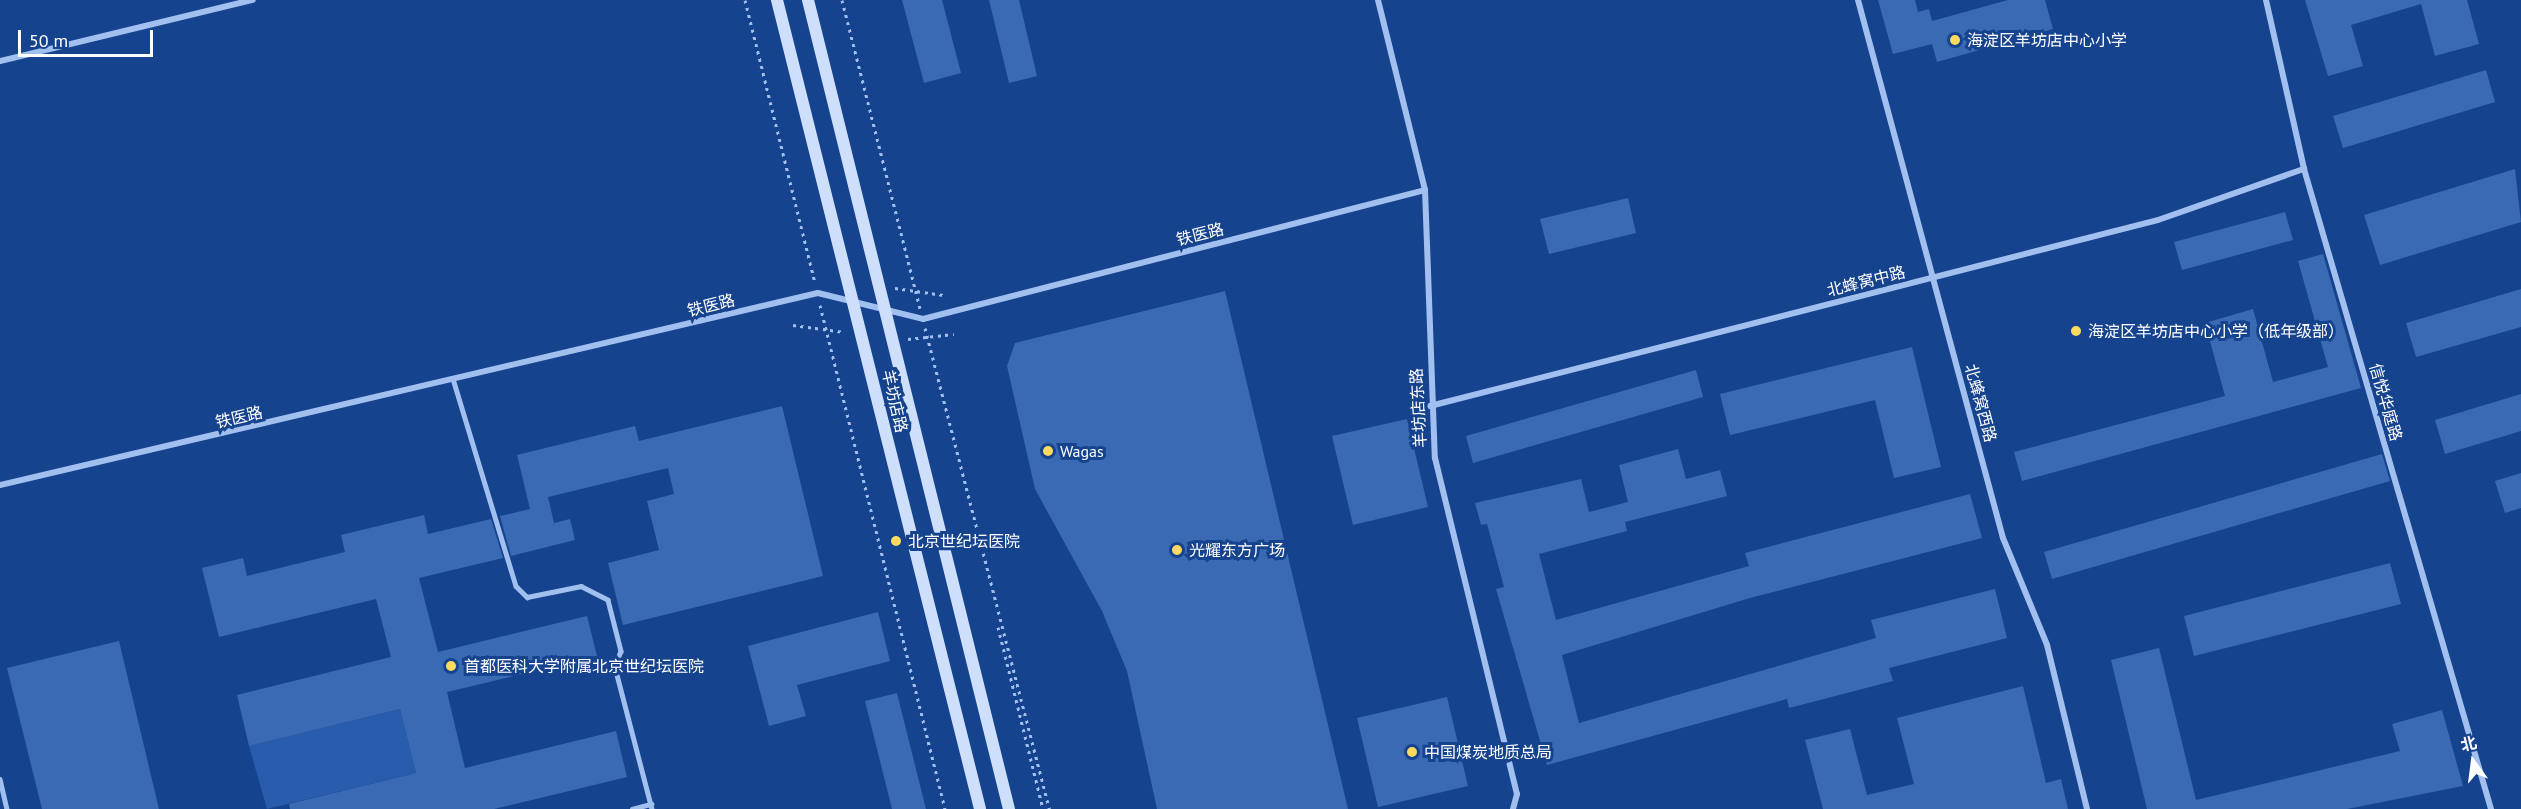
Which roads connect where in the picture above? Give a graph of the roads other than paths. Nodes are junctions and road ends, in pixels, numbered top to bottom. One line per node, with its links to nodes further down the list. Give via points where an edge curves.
1 (253, 0): 7 (street)
2 (777, 0): 11 (main road, 羊坊店路)
3 (808, 0): 12 (main road, 羊坊店路)
4 (1378, 0): 9 (street, 羊坊店东路)
5 (1858, 0): 10 (street, 北蜂窝西路)
6 (2266, 0): 8 (street, 信悦华庭路)
7 (0, 61)
8 (2304, 169): 10 (street, 北蜂窝中路, via 2158,220); 24 (street, 信悦华庭路)
9 (1425, 190): 12 (street, 铁医路, via 923,319); 14 (street, 羊坊店东路)
10 (1934, 278): 14 (street, 北蜂窝中路); 23 (street, 北蜂窝西路, via 2003,538 2047,645)
11 (855, 303): 12 (street, 铁医路); 13 (street, 铁医路, via 818,293); 20 (main road, 羊坊店路)
12 (884, 309): 21 (main road, 羊坊店路)
13 (454, 382): 15 (street, 铁医路); 17 (lane, via 516,586 527,597 581,586 608,600 621,651 615,667)
14 (1430, 406): 22 (street, 羊坊店东路, via 1435,458 1518,794)
15 (0, 485)
16 (0, 780): 18 (lane)
17 (651, 807): 19 (lane)
18 (7, 809)
19 (632, 809)
20 (980, 809)
21 (1009, 809)
22 (1513, 809)
23 (2087, 809)
24 (2491, 809)

